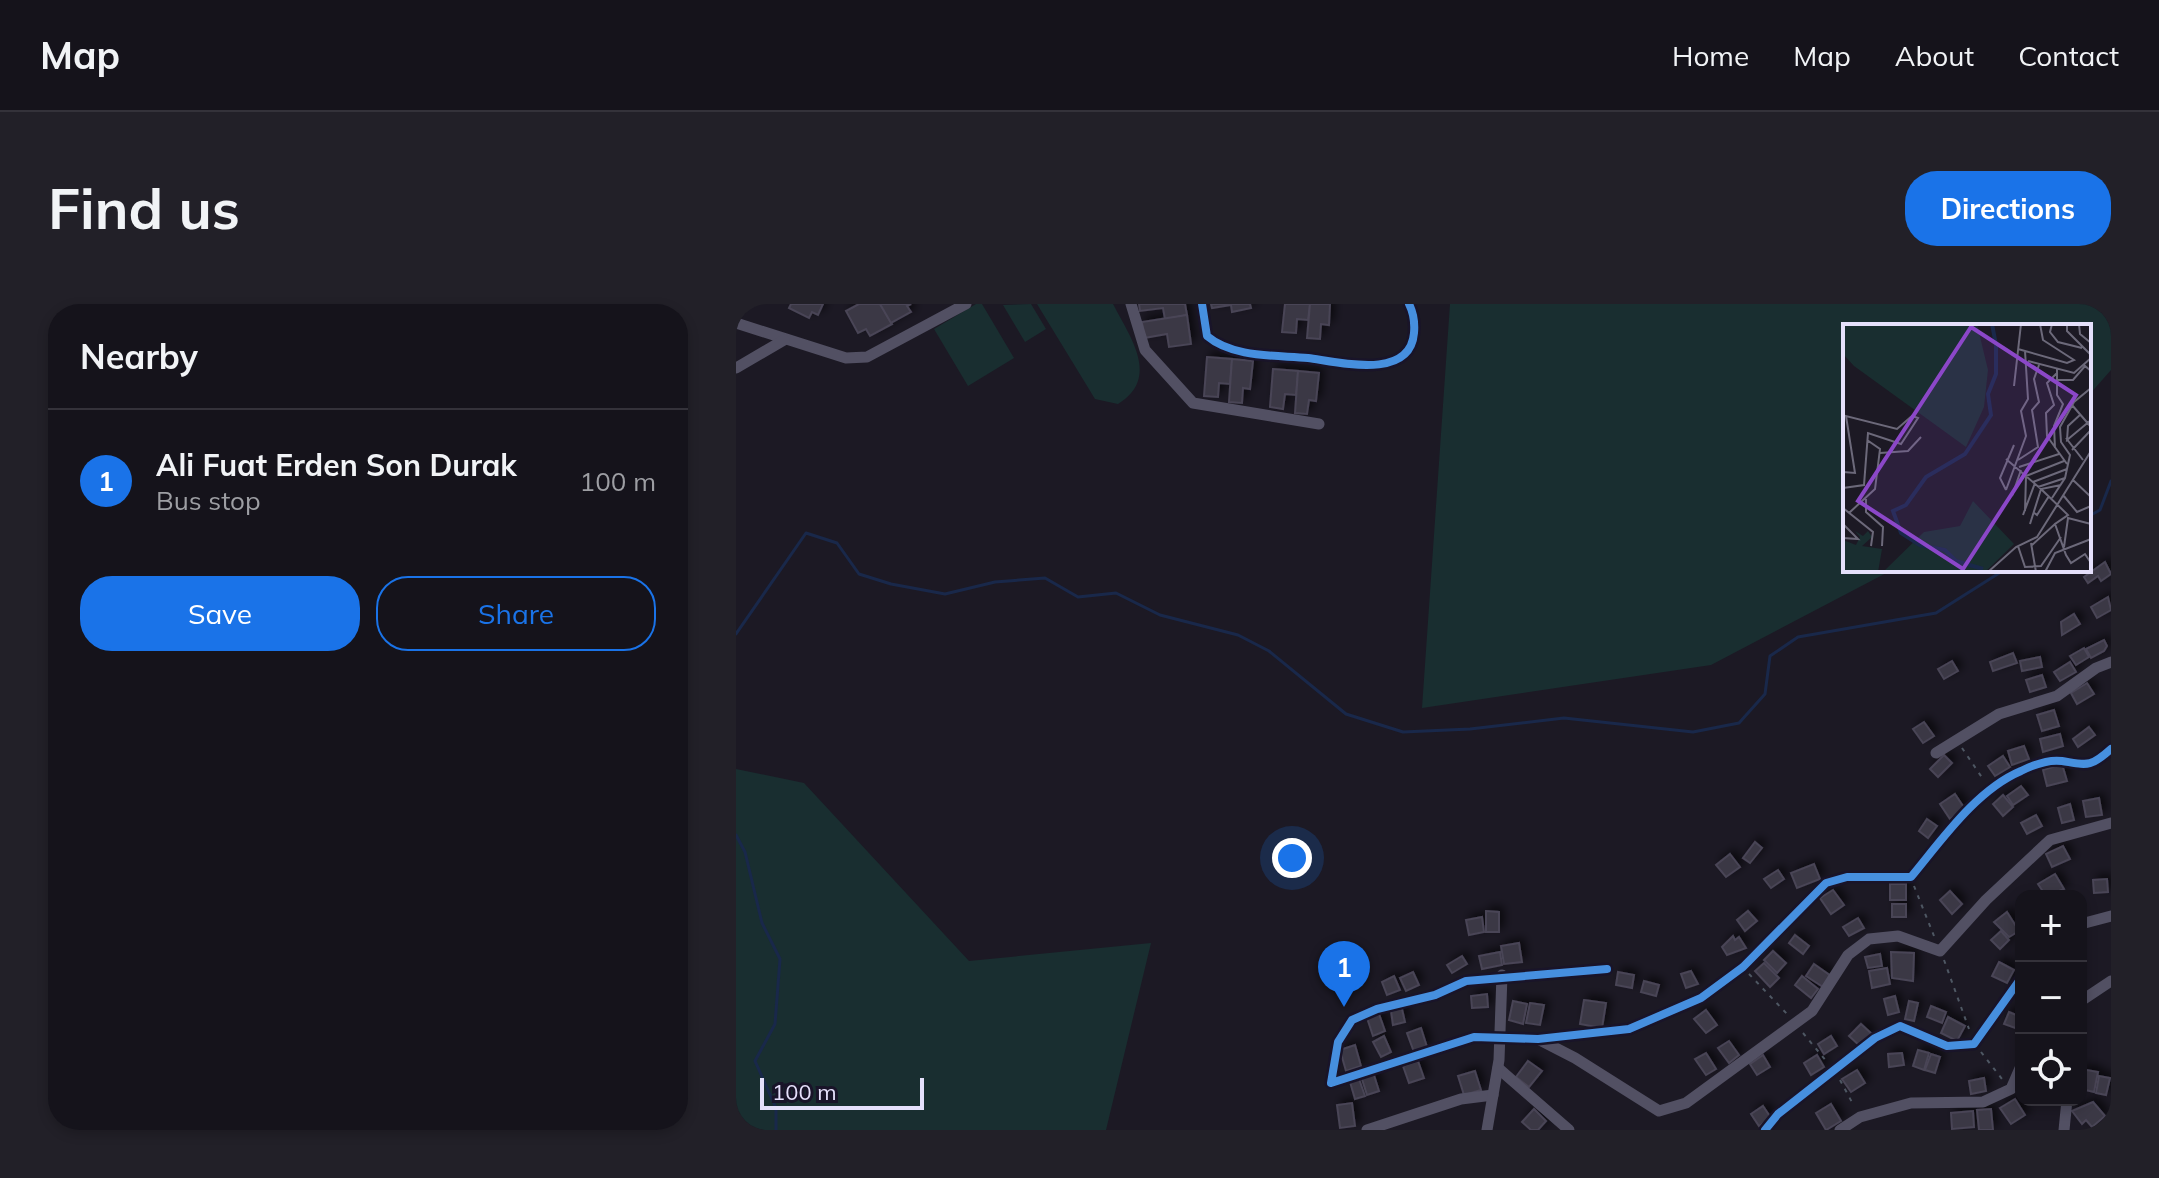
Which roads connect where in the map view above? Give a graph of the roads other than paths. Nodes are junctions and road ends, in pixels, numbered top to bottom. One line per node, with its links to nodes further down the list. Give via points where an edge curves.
1 (966, 304): 6 (street, via 867,357 846,358)
2 (1131, 304): 8 (street, via 1145,350 1193,403)
3 (1202, 304): 4 (street, via 1207,336 1229,349 1374,366 1404,356 1414,341)
4 (1409, 304)
5 (736, 323): 6 (street)
6 (784, 340): 7 (street)
7 (736, 368)
8 (1319, 424)
9 (2111, 662): 11 (street, via 2057,696 1999,714)
10 (2111, 749): 21 (street, via 2082,767 2045,762 2018,772 1991,790 1943,837 1911,877 1847,877 1826,883 1743,967 1701,998 1629,1029)
11 (1936, 753)
12 (2111, 823): 21 (street, via 2050,840 1940,951 1898,936 1869,939 1848,955 1812,1011 1686,1103 1659,1111)
13 (2111, 916): 14 (street)
14 (2087, 922)
15 (1607, 969): 16 (street)
16 (1502, 975): 20 (street); 20 (street, via 1466,981 1352,1020 1338,1042 1331,1083 1474,1037)
17 (2111, 981): 19 (street)
18 (2015, 986): 29 (street, via 1974,1044 1947,1046 1900,1026 1875,1038)
19 (2087, 997)
20 (1500, 1038): 21 (street); 22 (street)
21 (1538, 1039)
22 (1498, 1068): 24 (street); 28 (street)
23 (2015, 1080): 30 (street, via 2011,1089 1983,1102 1911,1103 1860,1117)
24 (1493, 1095): 26 (street, via 1461,1099); 27 (street)
25 (2066, 1106): 31 (street)
26 (1367, 1130)
27 (1487, 1130)
28 (1569, 1130)
29 (1765, 1130)
30 (1840, 1130)
31 (2064, 1130)

